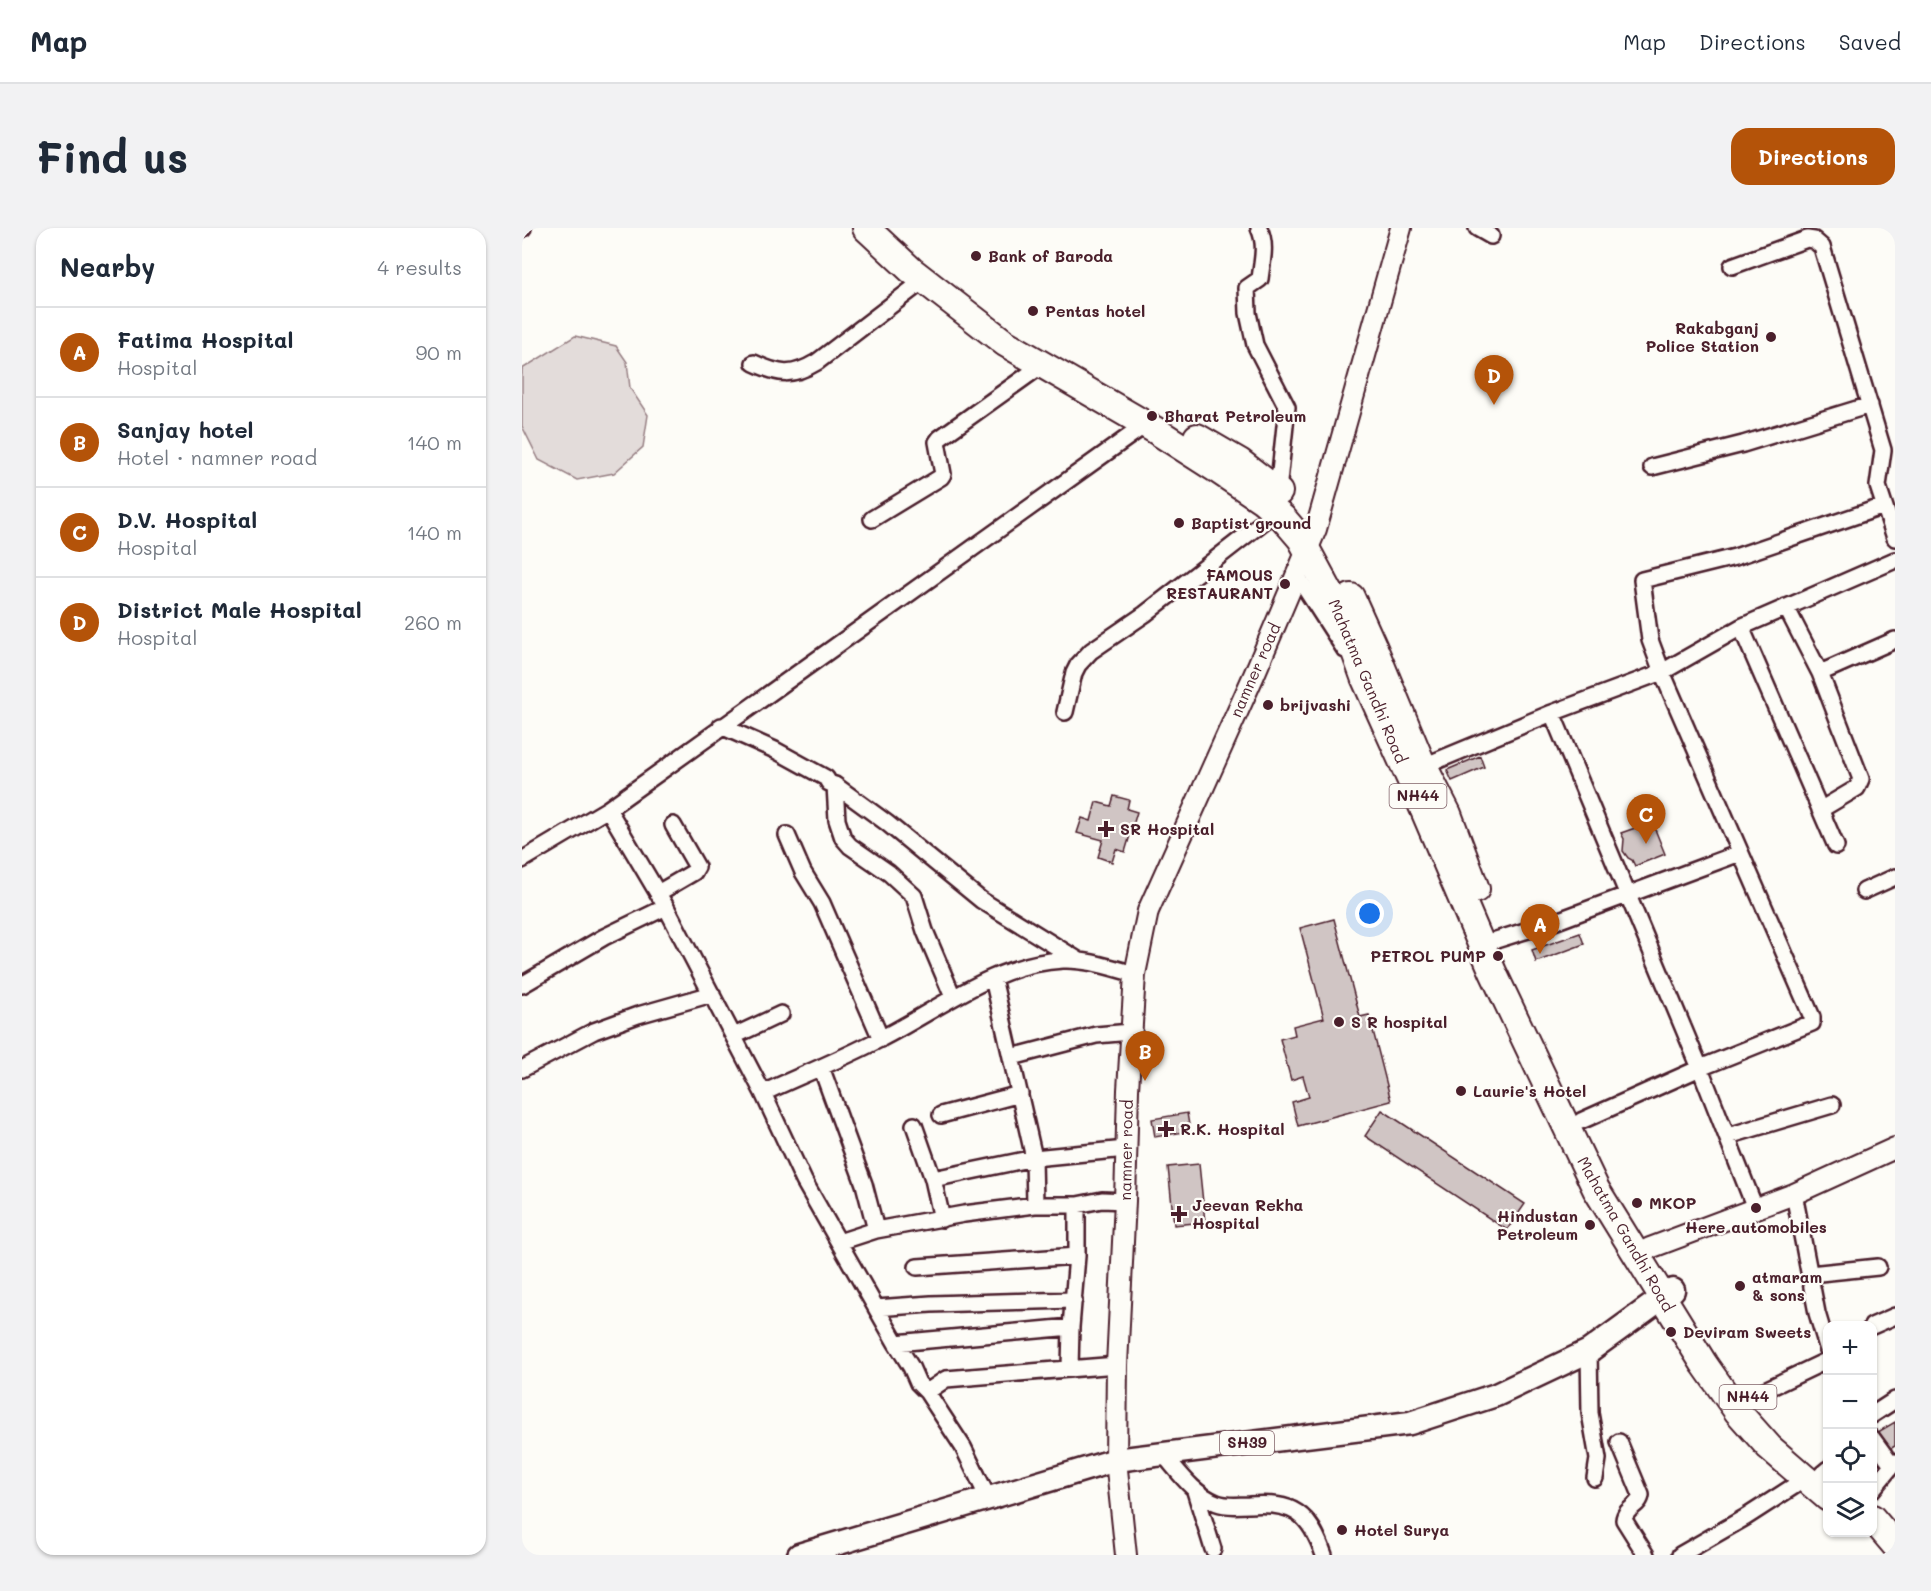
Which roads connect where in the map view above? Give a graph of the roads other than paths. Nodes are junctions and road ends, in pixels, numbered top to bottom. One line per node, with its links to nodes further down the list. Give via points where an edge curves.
1 (866, 228): 8 (highway, Mahatma Gandhi Road / NH44)
2 (887, 228): 14 (highway, Mahatma Gandhi Road / NH44, via 933,272 1021,336 1111,389 1161,413 1240,462)
3 (1259, 228): 14 (street, via 1264,249 1260,279 1247,288 1248,313 1255,345 1287,407)
4 (1401, 228): 18 (main road, namner road)
5 (1477, 228): 6 (street)
6 (1491, 236)
7 (1732, 266): 11 (street, via 1807,240 1819,243 1825,252)
8 (924, 280): 9 (street, via 805,369 775,373); 10 (highway, Mahatma Gandhi Road / NH44, via 1005,343)
9 (754, 363)
10 (1042, 365): 12 (highway, Mahatma Gandhi Road / NH44); 16 (street, via 938,440 941,477)
11 (1870, 405): 13 (street); 15 (street, via 1883,450 1878,486)
12 (1145, 425): 14 (highway, Mahatma Gandhi Road / NH44, via 1262,500); 29 (street)
13 (1653, 467)
14 (1277, 501): 18 (highway, Mahatma Gandhi Road / NH44); 27 (street, via 1145,614 1091,651 1074,673)
15 (1884, 506): 17 (street); 24 (street, via 1735,557 1642,580 1650,640)
16 (872, 519)
17 (1895, 538)
18 (1311, 539): 20 (main road, namner road); 26 (highway, Mahatma Gandhi Road / NH44); 30 (highway, Mahatma Gandhi Road / NH44, via 1336,566)
19 (1893, 565): 21 (street)
20 (1296, 574): 26 (street); 45 (main road, namner road, via 1148,911)
21 (1786, 607): 22 (street); 25 (street)
22 (1741, 627): 24 (street); 33 (street)
23 (1895, 640): 25 (street)
24 (1662, 672): 28 (street); 37 (street)
25 (1820, 674): 33 (street, via 1861,779 1857,788)
26 (1366, 682): 77 (highway, Mahatma Gandhi Road / NH44, via 1493,972 1596,1189)
27 (1065, 712)
28 (1552, 713): 30 (street); 41 (street)
29 (721, 726): 31 (street, via 775,750); 32 (street)
30 (1424, 766): 43 (highway, Mahatma Gandhi Road / NH44, via 1448,814)
31 (835, 785): 44 (street, via 981,900); 49 (street, via 837,820 843,838 912,892)
32 (608, 809): 38 (street); 42 (street)
33 (1820, 810): 36 (street)
34 (673, 825): 42 (street, via 697,867)
35 (787, 835): 53 (street, via 822,903)
36 (1836, 846)
37 (1740, 853): 41 (street); 56 (street, via 1813,1019 1810,1026)
38 (522, 860)
39 (1895, 877): 40 (street)
40 (1864, 891)
41 (1627, 894): 43 (street); 56 (street)
42 (662, 900): 47 (street); 48 (street)
43 (1496, 940): 62 (highway, Mahatma Gandhi Road / NH44, via 1524,1009)
44 (1078, 960): 45 (street); 46 (street, via 1022,968)
45 (1135, 974): 51 (main road, namner road)
46 (993, 978): 49 (street); 54 (street)
47 (522, 985)
48 (712, 994): 52 (street); 57 (street, via 594,1031)
49 (953, 997): 53 (street)
50 (781, 1014): 52 (street)
51 (1131, 1032): 54 (street, via 1096,1035); 66 (main road, namner road)
52 (734, 1036): 58 (street)
53 (881, 1039): 55 (street)
54 (1011, 1057): 59 (street)
55 (821, 1067): 58 (street); 75 (street, via 864,1184)
56 (1700, 1068): 62 (street); 64 (street)
57 (522, 1069)
58 (763, 1093): 76 (street, via 804,1181)
59 (1020, 1094): 61 (street); 67 (street)
60 (1832, 1105): 64 (street)
61 (941, 1115)
62 (1581, 1121): 77 (highway, Mahatma Gandhi Road / NH44)
63 (914, 1125): 68 (street)
64 (1728, 1136): 73 (street)
65 (1895, 1148): 69 (main road)
66 (1126, 1149): 67 (street); 70 (main road, namner road)
67 (1034, 1158): 68 (street); 71 (street)
68 (933, 1179): 74 (street)
69 (1794, 1194): 73 (main road); 81 (street)
70 (1125, 1201): 72 (street); 92 (main road, namner road)
71 (1035, 1205): 72 (street); 74 (street)
72 (1077, 1205): 78 (street)
73 (1755, 1208): 77 (main road)
74 (942, 1219): 75 (street)
75 (876, 1230): 76 (street)
76 (839, 1242): 84 (street)
77 (1644, 1251): 82 (highway, Mahatma Gandhi Road / NH44)
78 (1077, 1256): 79 (street); 83 (street)
79 (917, 1267)
80 (1878, 1267): 81 (street)
81 (1810, 1274): 88 (street)
82 (1668, 1293): 90 (main road, SH39); 95 (highway, Mahatma Gandhi Road / NH44); 104 (highway, Mahatma Gandhi Road / NH44, via 1704,1364 1737,1411 1769,1447)
83 (1074, 1300): 84 (street); 87 (street)
84 (876, 1308): 89 (street)
85 (1895, 1316): 86 (street)
86 (1877, 1324)
87 (1071, 1327): 89 (street); 93 (street)
88 (1823, 1332)
89 (896, 1343): 94 (street)
90 (1589, 1351): 100 (main road, SH39, via 1496,1395 1410,1423); 103 (street, via 1590,1413 1598,1459)
91 (1823, 1352): 95 (street)
92 (1117, 1365): 93 (street); 101 (main road, namner road)
93 (1070, 1368): 94 (street, via 946,1379)
94 (927, 1392): 107 (street, via 963,1447)
95 (1748, 1398): 104 (highway, Mahatma Gandhi Road / NH44)
96 (1895, 1400): 97 (street)
97 (1877, 1411)
98 (1618, 1443): 115 (street, via 1641,1495 1624,1520)
99 (1877, 1444): 102 (street)
100 (1163, 1454): 101 (main road, SH39); 106 (street)
101 (1116, 1460): 107 (main road, SH39); 113 (main road, namner road)
102 (1893, 1463): 105 (street)
103 (1595, 1478)
104 (1822, 1480): 116 (street)
105 (1877, 1486)
106 (1195, 1491): 111 (street); 114 (street, via 1226,1506 1288,1507 1309,1523)
107 (988, 1498): 112 (main road, SH39)
108 (1877, 1524): 110 (highway)
109 (1868, 1537): 117 (highway)
110 (1895, 1545)
111 (1213, 1549)
112 (799, 1555)
113 (1126, 1555)
114 (1324, 1555)
115 (1646, 1555)
116 (1680, 1555)
117 (1885, 1555)

